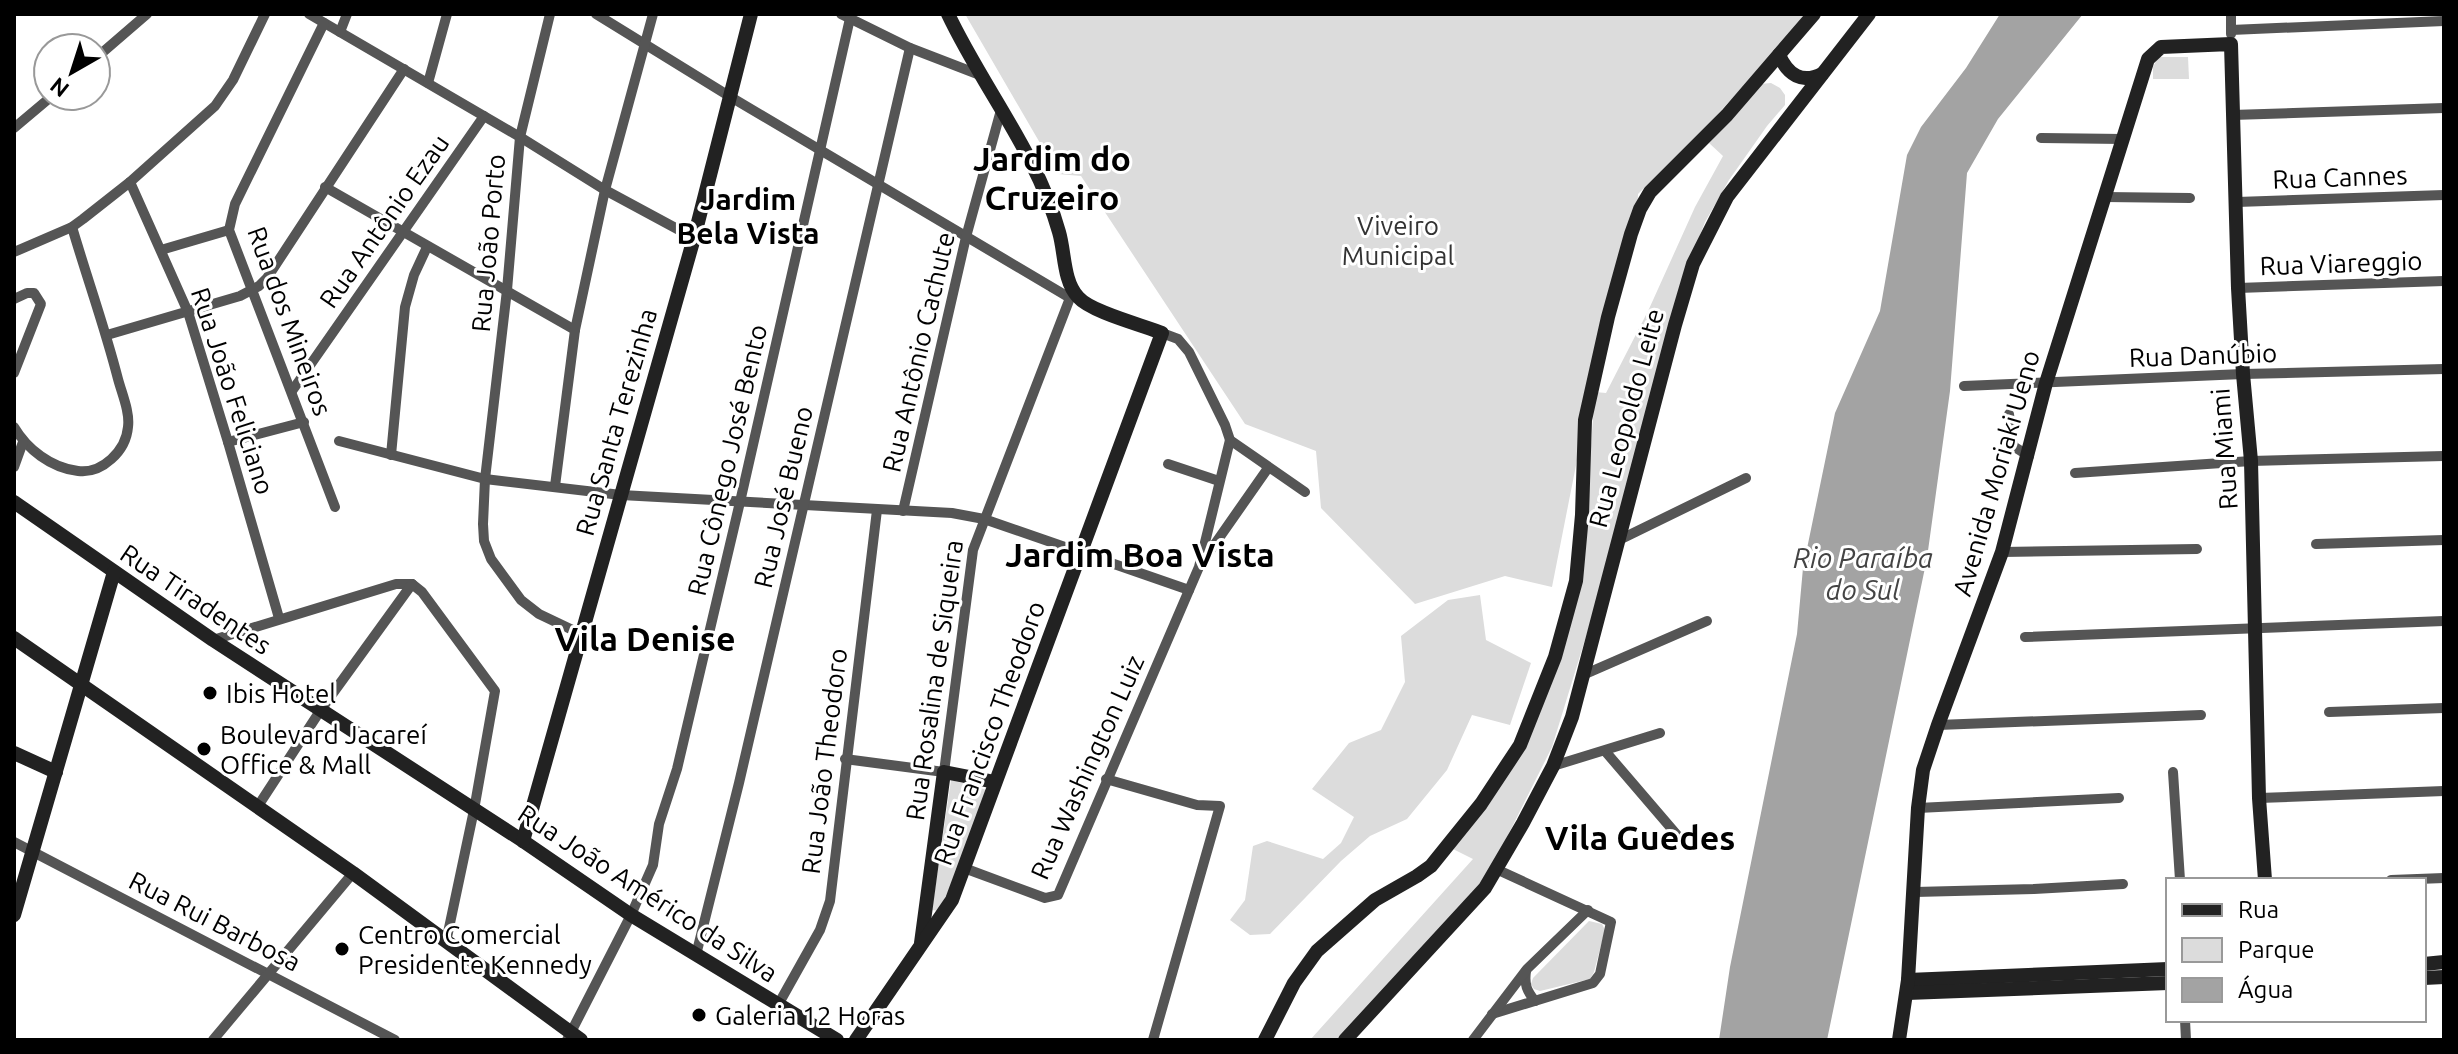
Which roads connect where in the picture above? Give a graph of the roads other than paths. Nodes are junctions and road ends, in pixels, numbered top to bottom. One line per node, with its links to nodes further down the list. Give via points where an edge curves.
1 (147, 14): 19 (street)
2 (265, 14): 38 (street, via 215,106)
3 (309, 14): 16 (street)
4 (347, 14): 17 (street)
5 (447, 14): 25 (street)
6 (550, 14): 34 (street, Rua João Porto)
7 (596, 14): 20 (street)
8 (653, 14): 20 (street)
9 (751, 14): 27 (main road, Rua Santa Terezinha)
10 (948, 14): 24 (main road)
11 (1814, 14): 22 (main road)
12 (1869, 14): 26 (main road)
13 (2231, 14): 18 (street, Rua Miami)
14 (847, 15): 21 (street); 37 (street, Rua Cônego José Bento)
15 (2444, 21): 18 (street)
16 (324, 23): 17 (street); 47 (street, Rua dos Mineiros, via 235,204)
17 (340, 32): 23 (street)
18 (2231, 37): 31 (main road, Rua Miami); 36 (main road, Avenida Moriaki Ueno, via 2156,50 2148,59)
19 (112, 44)
20 (645, 44): 27 (street); 41 (street)
21 (910, 48): 24 (street); 39 (street, Rua José Bueno)
22 (1774, 60): 26 (main road); 170 (main road, via 1661,179 1637,217 1585,420 1576,581 1555,657 1520,745 1431,866 1375,900 1317,951)
23 (404, 69): 25 (street); 40 (street)
24 (980, 75): 29 (main road)
25 (428, 83): 32 (street)
26 (1805, 88): 98 (main road, Rua Leopoldo Leite, via 1727,197 1693,264)
27 (729, 96): 37 (street); 50 (main road, Rua Santa Terezinha)
28 (2444, 108): 31 (street)
29 (1001, 110): 49 (street, Rua Antônio Cachute); 58 (main road, via 1044,188 1061,236)
30 (33, 112): 33 (street)
31 (2232, 115): 45 (main road, Rua Miami)
32 (484, 116): 34 (street); 48 (street, Rua Antônio Ezau)
33 (14, 128)
34 (520, 137): 41 (street); 57 (street, Rua João Porto)
35 (2041, 138): 36 (street)
36 (2123, 139): 43 (main road, Avenida Moriaki Ueno)
37 (821, 149): 39 (street); 92 (street, Rua Cônego José Bento)
38 (130, 182): 46 (street); 52 (street, Rua João Feliciano)
39 (878, 183): 49 (street); 93 (street, Rua José Bueno)
40 (325, 187): 48 (street); 56 (street, via 267,278)
41 (605, 190): 50 (street); 61 (street)
42 (2444, 195): 45 (street, Rua Cannes)
43 (2105, 197): 44 (street); 67 (main road, Avenida Moriaki Ueno)
44 (2190, 198)
45 (2237, 202): 55 (main road, Rua Miami)
46 (72, 227): 53 (street); 63 (street)
47 (229, 230): 52 (street); 56 (street, Rua dos Mineiros)
48 (402, 233): 51 (street); 69 (street, Rua Antônio Ezau)
49 (966, 237): 58 (street); 96 (street, Rua Antônio Cachute)
50 (694, 238): 90 (main road, Rua Santa Terezinha)
51 (427, 247): 57 (street); 77 (street, via 405,307)
52 (161, 250): 60 (street, Rua João Feliciano)
53 (14, 252)
54 (2444, 281): 55 (street, Rua Viareggio)
55 (2238, 288): 66 (main road, Rua Miami)
56 (252, 290): 60 (street); 69 (street, Rua dos Mineiros)
57 (507, 290): 61 (street); 86 (street, Rua João Porto)
58 (1073, 297): 62 (main road); 97 (street, Rua Rosalina de Siqueira)
59 (14, 299): 65 (street, via 34,293 41,304)
60 (188, 312): 63 (street); 76 (street, Rua João Feliciano)
61 (575, 330): 88 (street)
62 (1162, 333): 73 (street, via 1178,339 1189,352); 103 (main road, Rua Francisco Theodoro)
63 (107, 335): 75 (street, via 128,419 120,451 103,465 82,472 57,466)
64 (2444, 369): 66 (street, Rua Danúbio)
65 (14, 373)
66 (2243, 374): 67 (street, Rua Danúbio); 80 (main road, Rua Miami)
67 (2046, 383): 68 (street, Rua Danúbio); 78 (main road, Avenida Moriaki Ueno)
68 (1964, 386)
69 (292, 391): 71 (street, Rua dos Mineiros)
70 (2009, 414): 78 (street, via 2013,446)
71 (304, 422): 76 (street); 94 (street, Rua dos Mineiros)
72 (14, 427): 75 (street)
73 (1230, 440): 83 (street); 87 (street, Rua Washington Luiz)
74 (339, 441): 77 (street)
75 (23, 442): 82 (street)
76 (228, 442): 108 (street, Rua João Feliciano)
77 (391, 455): 86 (street)
78 (2029, 456): 102 (main road, Avenida Moriaki Ueno)
79 (2444, 456): 80 (street)
80 (2251, 461): 84 (street); 111 (main road, Rua Miami)
81 (1168, 464): 87 (street)
82 (14, 467)
83 (1268, 468): 89 (street); 104 (street, Rua Washington Luiz)
84 (2075, 473)
85 (1746, 478): 98 (street)
86 (485, 479): 88 (street); 112 (street, Rua João Porto, via 484,541 491,559 530,608)
87 (1219, 481): 104 (street, Rua Washington Luiz)
88 (555, 486): 90 (street)
89 (1305, 492)
90 (621, 495): 92 (street); 112 (main road, Rua Santa Terezinha)
91 (14, 502): 105 (main road, Rua Tiradentes)
92 (740, 502): 93 (street); 152 (street, Rua Cônego José Bento, via 653,865)
93 (804, 505): 95 (street); 155 (street, Rua José Bueno)
94 (335, 507)
95 (877, 510): 96 (street); 126 (street, Rua João Theodoro)
96 (903, 511): 97 (street)
97 (984, 519): 103 (street); 129 (street, Rua Rosalina de Siqueira, via 969,568)
98 (1619, 540): 116 (main road, Rua Leopoldo Leite)
99 (2444, 540): 100 (street)
100 (2316, 544)
101 (2197, 549): 102 (street)
102 (2002, 552): 122 (main road, Avenida Moriaki Ueno)
103 (1081, 553): 107 (street); 132 (main road, Rua Francisco Theodoro)
104 (1199, 567): 107 (street, Rua Washington Luiz)
105 (114, 572): 115 (main road, Rua Tiradentes); 117 (main road)
106 (412, 584): 108 (street); 119 (street); 138 (street, via 495,689)
107 (1189, 590): 131 (street, Rua Washington Luiz)
108 (279, 618): 115 (street)
109 (1707, 621): 116 (street)
110 (2444, 621): 111 (street)
111 (2256, 628): 113 (street); 135 (main road, Rua Miami)
112 (581, 634): 140 (main road, Rua Santa Terezinha)
113 (2025, 637)
114 (14, 638): 117 (main road)
115 (213, 640): 119 (main road, Rua Tiradentes)
116 (1583, 675): 127 (main road, Rua Leopoldo Leite)
117 (81, 682): 128 (main road); 136 (main road)
118 (2444, 708): 120 (street)
119 (320, 711): 136 (street); 138 (main road, Rua Tiradentes)
120 (2329, 712)
121 (2201, 715): 122 (street)
122 (1938, 725): 137 (main road, Avenida Moriaki Ueno, via 1923,770)
123 (1660, 733): 124 (street)
124 (1605, 751): 127 (street); 139 (street)
125 (14, 753): 128 (main road)
126 (845, 759): 129 (street); 162 (street, Rua João Theodoro, via 827,916)
127 (1553, 766): 144 (main road, Rua Leopoldo Leite)
128 (56, 772): 142 (main road)
129 (944, 772): 132 (main road); 154 (main road, Rua Rosalina de Siqueira)
130 (2173, 772): 146 (street)
131 (1106, 779): 143 (street, Rua Washington Luiz, via 1054,898); 169 (street, via 1197,805 1220,806)
132 (995, 782): 143 (main road, Rua Francisco Theodoro)
133 (2444, 791): 135 (street)
134 (2119, 798): 137 (street)
135 (2259, 798): 147 (main road, Rua Miami)
136 (258, 806): 145 (main road)
137 (1918, 808): 149 (main road, Avenida Moriaki Ueno)
138 (474, 810): 140 (main road, Rua João Américo da Silva); 153 (street)
139 (1677, 835)
140 (523, 841): 152 (main road, Rua João Américo da Silva)
141 (14, 842): 142 (street, Rua Rui Barbosa)
142 (32, 851): 151 (main road); 158 (street, Rua Rui Barbosa)
143 (964, 868): 154 (main road, Rua Francisco Theodoro, via 952,900)
144 (1496, 869): 150 (street); 171 (main road, Rua Leopoldo Leite, via 1472,903)
145 (353, 873): 153 (main road); 158 (street)
146 (2180, 878)
147 (2265, 878)
148 (2123, 884): 149 (street)
149 (1915, 892): 160 (main road, Avenida Moriaki Ueno)
150 (1588, 910): 156 (street); 161 (street, via 1611,922 1597,979)
151 (14, 915)
152 (631, 915): 155 (main road, Rua João Américo da Silva); 164 (street, Rua Cônego José Bento)
153 (446, 942): 164 (main road)
154 (920, 948): 168 (main road, Rua Francisco Theodoro)
155 (696, 955): 162 (main road, Rua João Américo da Silva)
156 (1527, 969): 161 (street, via 1527,990); 163 (street)
157 (2166, 969): 160 (main road)
158 (268, 973): 165 (street); 166 (street, Rua Rui Barbosa)
159 (2166, 983): 160 (main road)
160 (1908, 987): 173 (main road, Avenida Moriaki Ueno)
161 (1535, 1001): 163 (street)
162 (778, 1005): 167 (main road, Rua João Américo da Silva)
163 (1492, 1014): 172 (street)
164 (573, 1038)
165 (213, 1040)
166 (395, 1040)
167 (837, 1040)
168 (856, 1040)
169 (1153, 1040)
170 (1265, 1040)
171 (1345, 1040)
172 (1473, 1040)
173 (1899, 1040)

